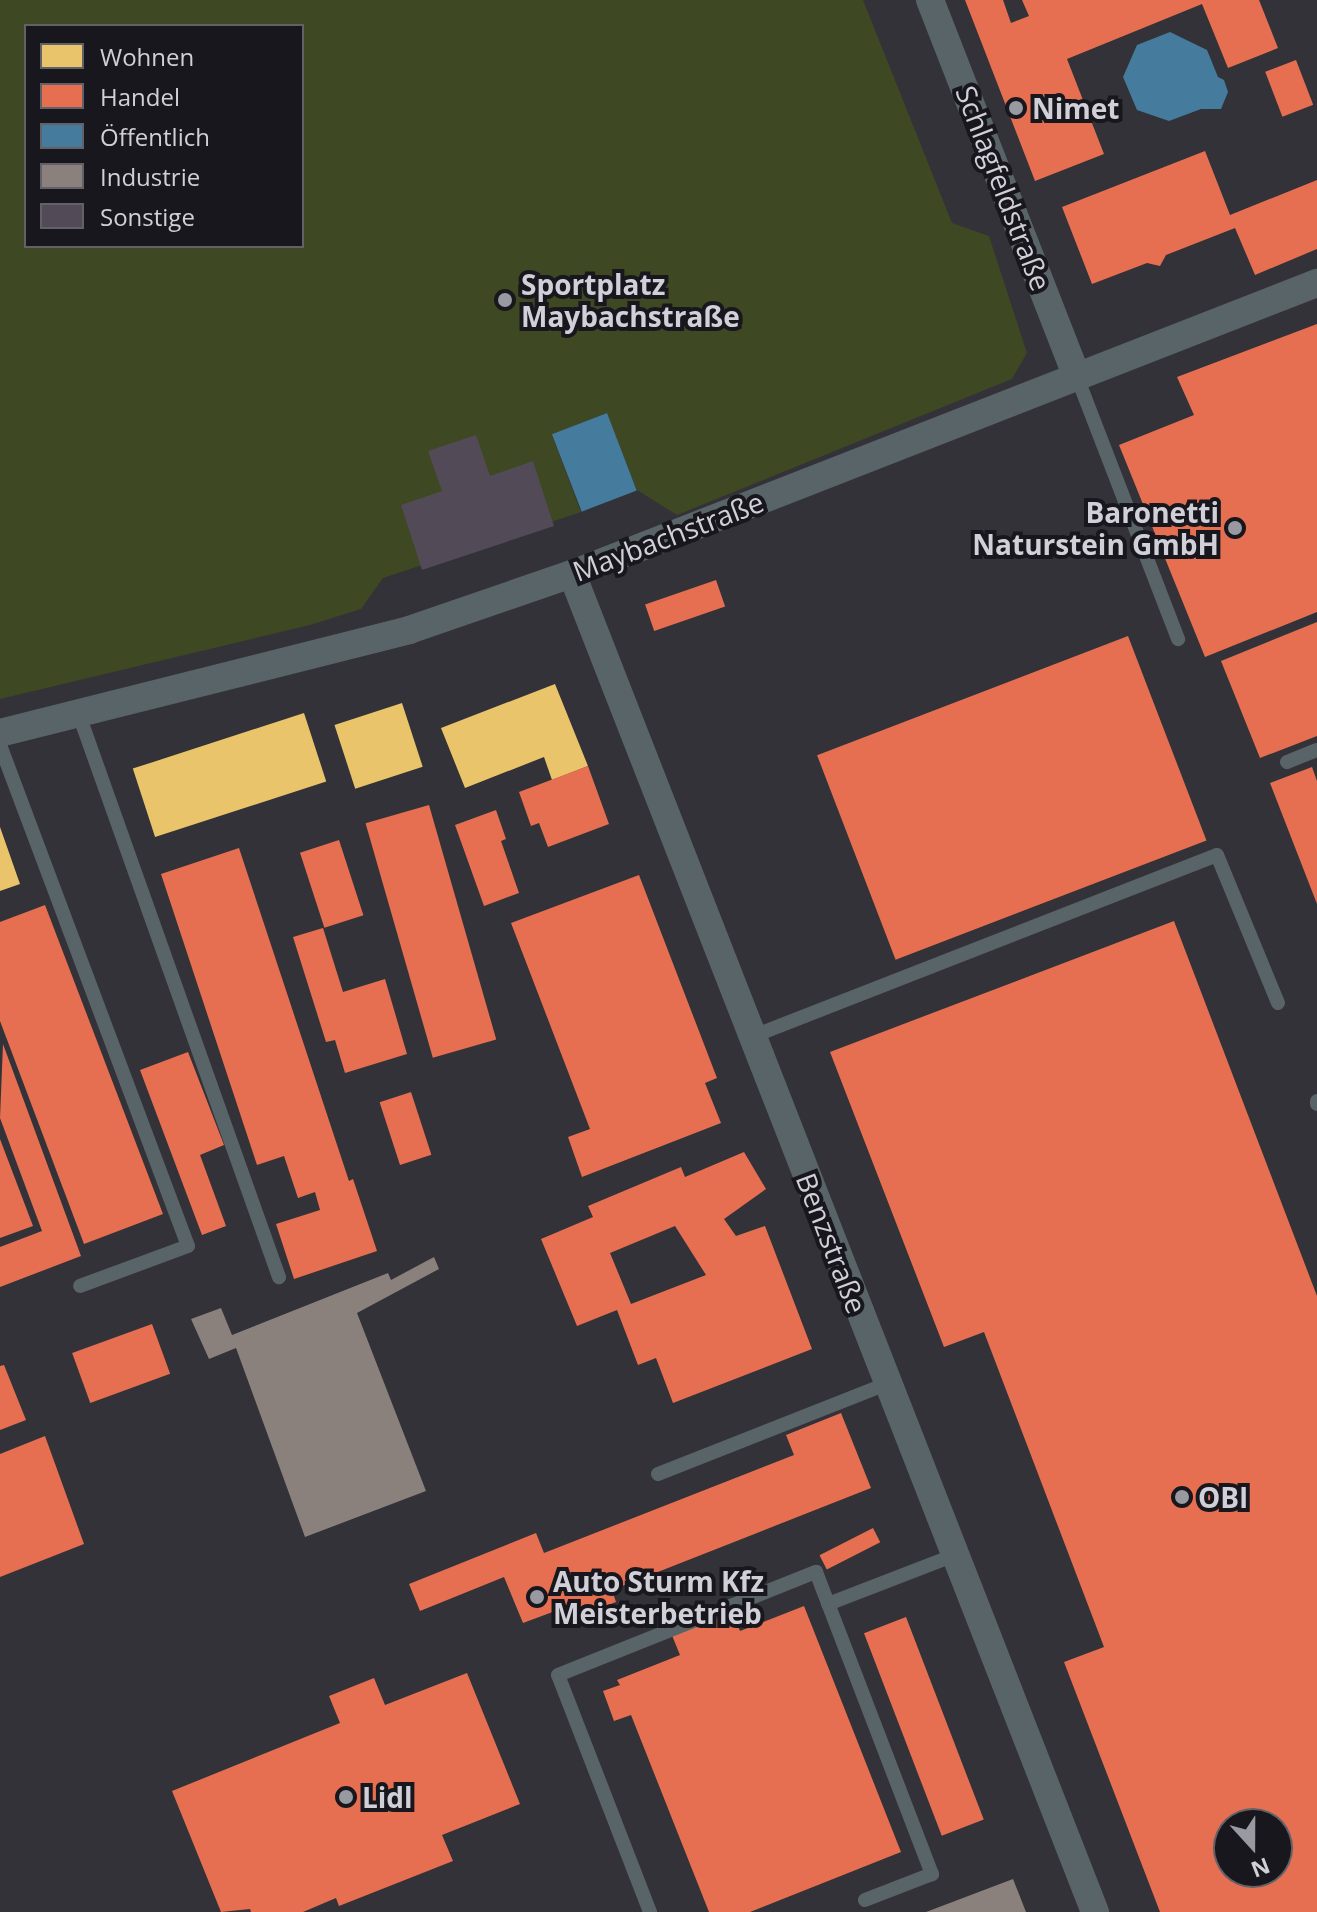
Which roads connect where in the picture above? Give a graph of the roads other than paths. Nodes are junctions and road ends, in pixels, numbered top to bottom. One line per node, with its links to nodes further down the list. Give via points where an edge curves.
1 (930, 0): 3 (street, Schlagfeldstraße)
2 (1317, 283): 3 (street, Maybachstraße)
3 (1077, 377): 4 (street, Maybachstraße); 5 (lane)
4 (572, 574): 6 (street, Maybachstraße, via 409,630); 12 (street, Benzstraße)
5 (1178, 639)
6 (78, 712): 7 (street, Maybachstraße); 13 (lane)
7 (0, 733)
8 (0, 745): 14 (lane, via 188,1246)
9 (1317, 750): 10 (lane)
10 (1287, 762)
11 (1278, 1003): 12 (lane, via 1217,855)
12 (751, 1037): 15 (street, Benzstraße)
13 (279, 1277)
14 (80, 1286)
15 (887, 1384): 16 (lane); 17 (street, Benzstraße)
16 (658, 1474)
17 (955, 1555): 18 (lane); 21 (street, Benzstraße)
18 (828, 1604): 19 (lane, via 932,1874); 20 (lane, via 816,1572 558,1675)
19 (865, 1900)
20 (650, 1912)
21 (1095, 1912)

